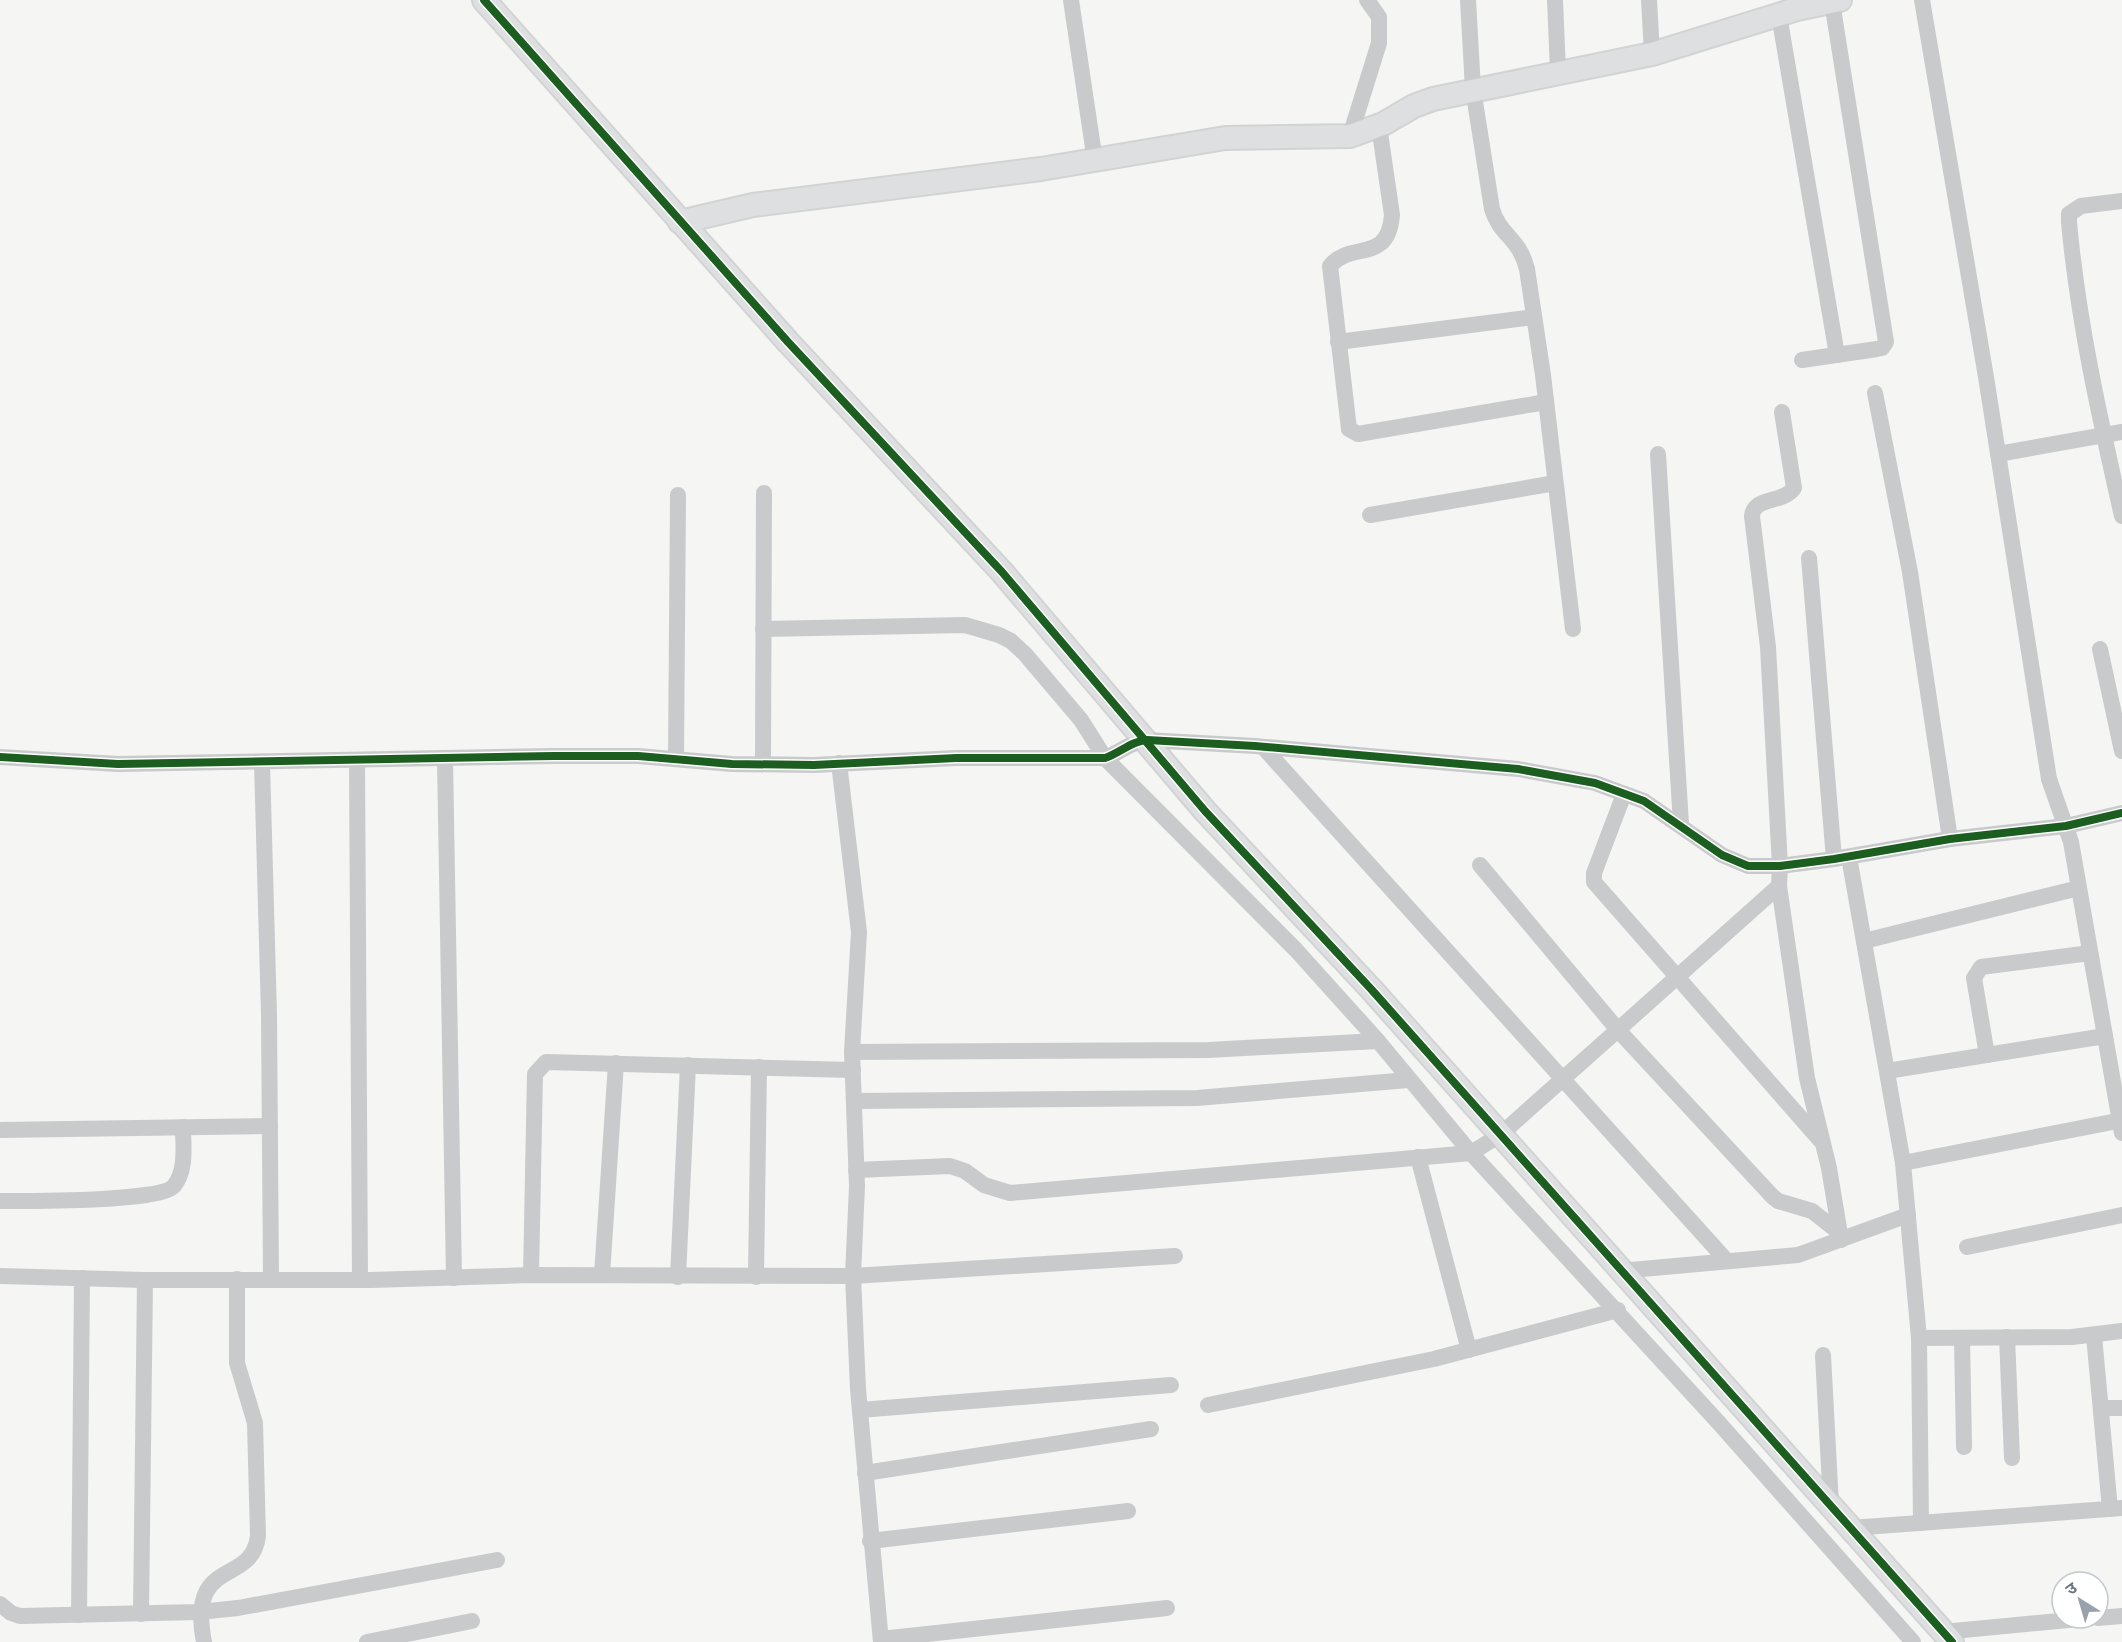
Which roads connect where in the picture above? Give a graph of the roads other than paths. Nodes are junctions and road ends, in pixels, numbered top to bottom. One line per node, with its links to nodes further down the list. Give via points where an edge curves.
1 (484, 0): 17 (street)
2 (1071, 0): 15 (street)
3 (1367, 0): 14 (street, via 1379,17 1379,43)
4 (1468, 0): 12 (street)
5 (1555, 0): 11 (street)
6 (1649, 0): 10 (street)
7 (1922, 0): 28 (street)
8 (1836, 1): 9 (street); 20 (street, via 1886,338 1882,348)
9 (1791, 8): 10 (street); 20 (street)
10 (1652, 54): 11 (street)
11 (1558, 71): 12 (street)
12 (1473, 89): 13 (street, via 1414,106); 18 (street, via 1492,209 1496,222 1523,252)
13 (1378, 126): 14 (street); 19 (street, via 1391,229 1378,246 1336,258 1330,266)
14 (1350, 136): 15 (street, via 1225,138)
15 (1095, 160): 17 (street, via 753,206)
16 (2122, 201): 26 (street, via 2081,206 2069,214 2075,286)
17 (680, 222): 38 (street, via 1002,572)
18 (1534, 317): 19 (street); 23 (street)
19 (1338, 342): 23 (street, via 1346,421 1352,433)
20 (1837, 355): 21 (street)
21 (1802, 360)
22 (1875, 393): 53 (street, via 1910,572)
23 (1546, 402): 29 (street)
24 (1782, 412): 56 (street, via 1794,488 1784,498 1758,504 1752,516 1768,647)
25 (2122, 432): 26 (street)
26 (2104, 435): 28 (street); 33 (street)
27 (1658, 454): 51 (street)
28 (1998, 454): 52 (street, via 2049,779)
29 (1555, 483): 32 (street); 36 (street)
30 (764, 494): 35 (street)
31 (678, 495): 44 (street)
32 (1370, 515)
33 (2122, 516)
34 (1809, 558): 54 (street)
35 (763, 628): 41 (street, via 965,626 999,634 1024,654); 48 (street)
36 (1573, 629)
37 (2100, 649): 40 (street)
38 (1140, 742): 39 (street); 41 (street); 79 (street, via 1371,989)
39 (1263, 747): 49 (street, via 1518,769 1595,783); 72 (street)
40 (2122, 751)
41 (1112, 756): 47 (street); 64 (street)
42 (0, 757): 46 (street, via 118,764)
43 (445, 759): 44 (street); 45 (street); 101 (street)
44 (676, 759): 48 (street)
45 (357, 761): 46 (street); 104 (street)
46 (262, 763): 76 (street)
47 (840, 763): 48 (street); 65 (street, via 859,932)
48 (763, 764)
49 (1624, 794): 51 (street, via 1644,801); 61 (street, via 1594,882)
50 (2122, 813): 52 (street)
51 (1681, 824): 56 (street, via 1722,855 1748,866)
52 (2066, 826): 53 (street); 58 (street)
53 (1950, 839): 54 (street)
54 (1842, 858): 56 (street); 59 (street)
55 (1480, 865): 62 (street)
56 (1780, 866): 57 (street)
57 (1779, 886): 61 (street); 80 (street, via 1808,1078)
58 (2079, 888): 59 (street); 60 (street)
59 (1864, 941): 71 (street)
60 (2090, 952): 63 (street); 66 (street, via 1981,967 1974,978)
61 (1677, 977): 62 (street); 80 (street)
62 (1618, 1030): 72 (street); 88 (street, via 1772,1196 1812,1211)
63 (2105, 1036): 66 (street); 75 (street)
64 (1378, 1041): 65 (street, via 1208,1050); 73 (street)
65 (852, 1052): 70 (street)
66 (1987, 1055): 71 (street)
67 (616, 1063): 68 (street); 93 (street, via 546,1062 535,1074); 94 (street)
68 (688, 1065): 69 (street); 97 (street)
69 (759, 1067): 70 (street); 98 (street)
70 (853, 1070): 74 (street)
71 (1887, 1071): 83 (street)
72 (1563, 1079): 79 (street); 91 (street)
73 (1408, 1080): 74 (street, via 1197,1098); 81 (street)
74 (854, 1101): 84 (street)
75 (2121, 1125): 83 (street)
76 (270, 1126): 77 (street); 100 (street)
77 (183, 1127): 78 (street); 85 (street, via 183,1167 166,1192 111,1198)
78 (0, 1130)
79 (1496, 1138): 81 (street); 92 (street)
80 (1823, 1144): 88 (street)
81 (1473, 1152): 82 (street); 105 (street)
82 (1418, 1157): 84 (street, via 1010,1193 984,1185 950,1166); 111 (street)
83 (1903, 1163): 86 (street)
84 (856, 1170): 96 (street)
85 (0, 1201)
86 (1908, 1215): 88 (street); 109 (street)
87 (2122, 1215): 89 (street)
88 (1840, 1237): 91 (street, via 1798,1255)
89 (1967, 1247)
90 (1175, 1256): 96 (street)
91 (1727, 1262): 92 (street)
92 (1620, 1271): 124 (street)
93 (531, 1275): 94 (street); 101 (street)
94 (602, 1275): 97 (street)
95 (0, 1276): 99 (street)
96 (854, 1276): 98 (street); 117 (street)
97 (678, 1277): 98 (street)
98 (756, 1277)
99 (82, 1278): 103 (street); 133 (street)
100 (271, 1278): 102 (street); 104 (street)
101 (454, 1278): 104 (street)
102 (237, 1279): 103 (street); 131 (street, via 237,1363 255,1423 257,1544 249,1558 209,1586)
103 (145, 1280): 132 (street)
104 (360, 1280)
105 (1618, 1310): 111 (street); 126 (street)
106 (2122, 1331): 107 (street)
107 (2094, 1336): 108 (street); 115 (street)
108 (2007, 1337): 110 (street); 120 (street)
109 (1919, 1338): 110 (street); 125 (street)
110 (1962, 1338): 119 (street)
111 (1469, 1350): 114 (street, via 1327,1383)
112 (1823, 1355): 124 (street)
113 (1172, 1385): 117 (street)
114 (1208, 1405)
115 (2101, 1408): 116 (street); 122 (street)
116 (2122, 1408)
117 (860, 1410): 121 (street)
118 (1151, 1429): 121 (street)
119 (1964, 1447)
120 (2012, 1458)
121 (865, 1473): 127 (street)
122 (2116, 1508): 125 (street)
123 (1128, 1511): 127 (street)
124 (1839, 1518): 125 (street); 126 (street); 136 (street)
125 (1921, 1523)
126 (1813, 1527): 140 (street)
127 (870, 1541): 137 (street)
128 (497, 1560): 131 (street, via 282,1602)
129 (0, 1604): 133 (street, via 20,1616)
130 (1167, 1608): 137 (street)
131 (200, 1612): 132 (street); 138 (street)
132 (141, 1614): 133 (street)
133 (79, 1615)
134 (472, 1622): 139 (street)
135 (2050, 1623): 136 (street)
136 (1948, 1637)
137 (881, 1641)
138 (204, 1642)
139 (367, 1642)
140 (1913, 1642)

